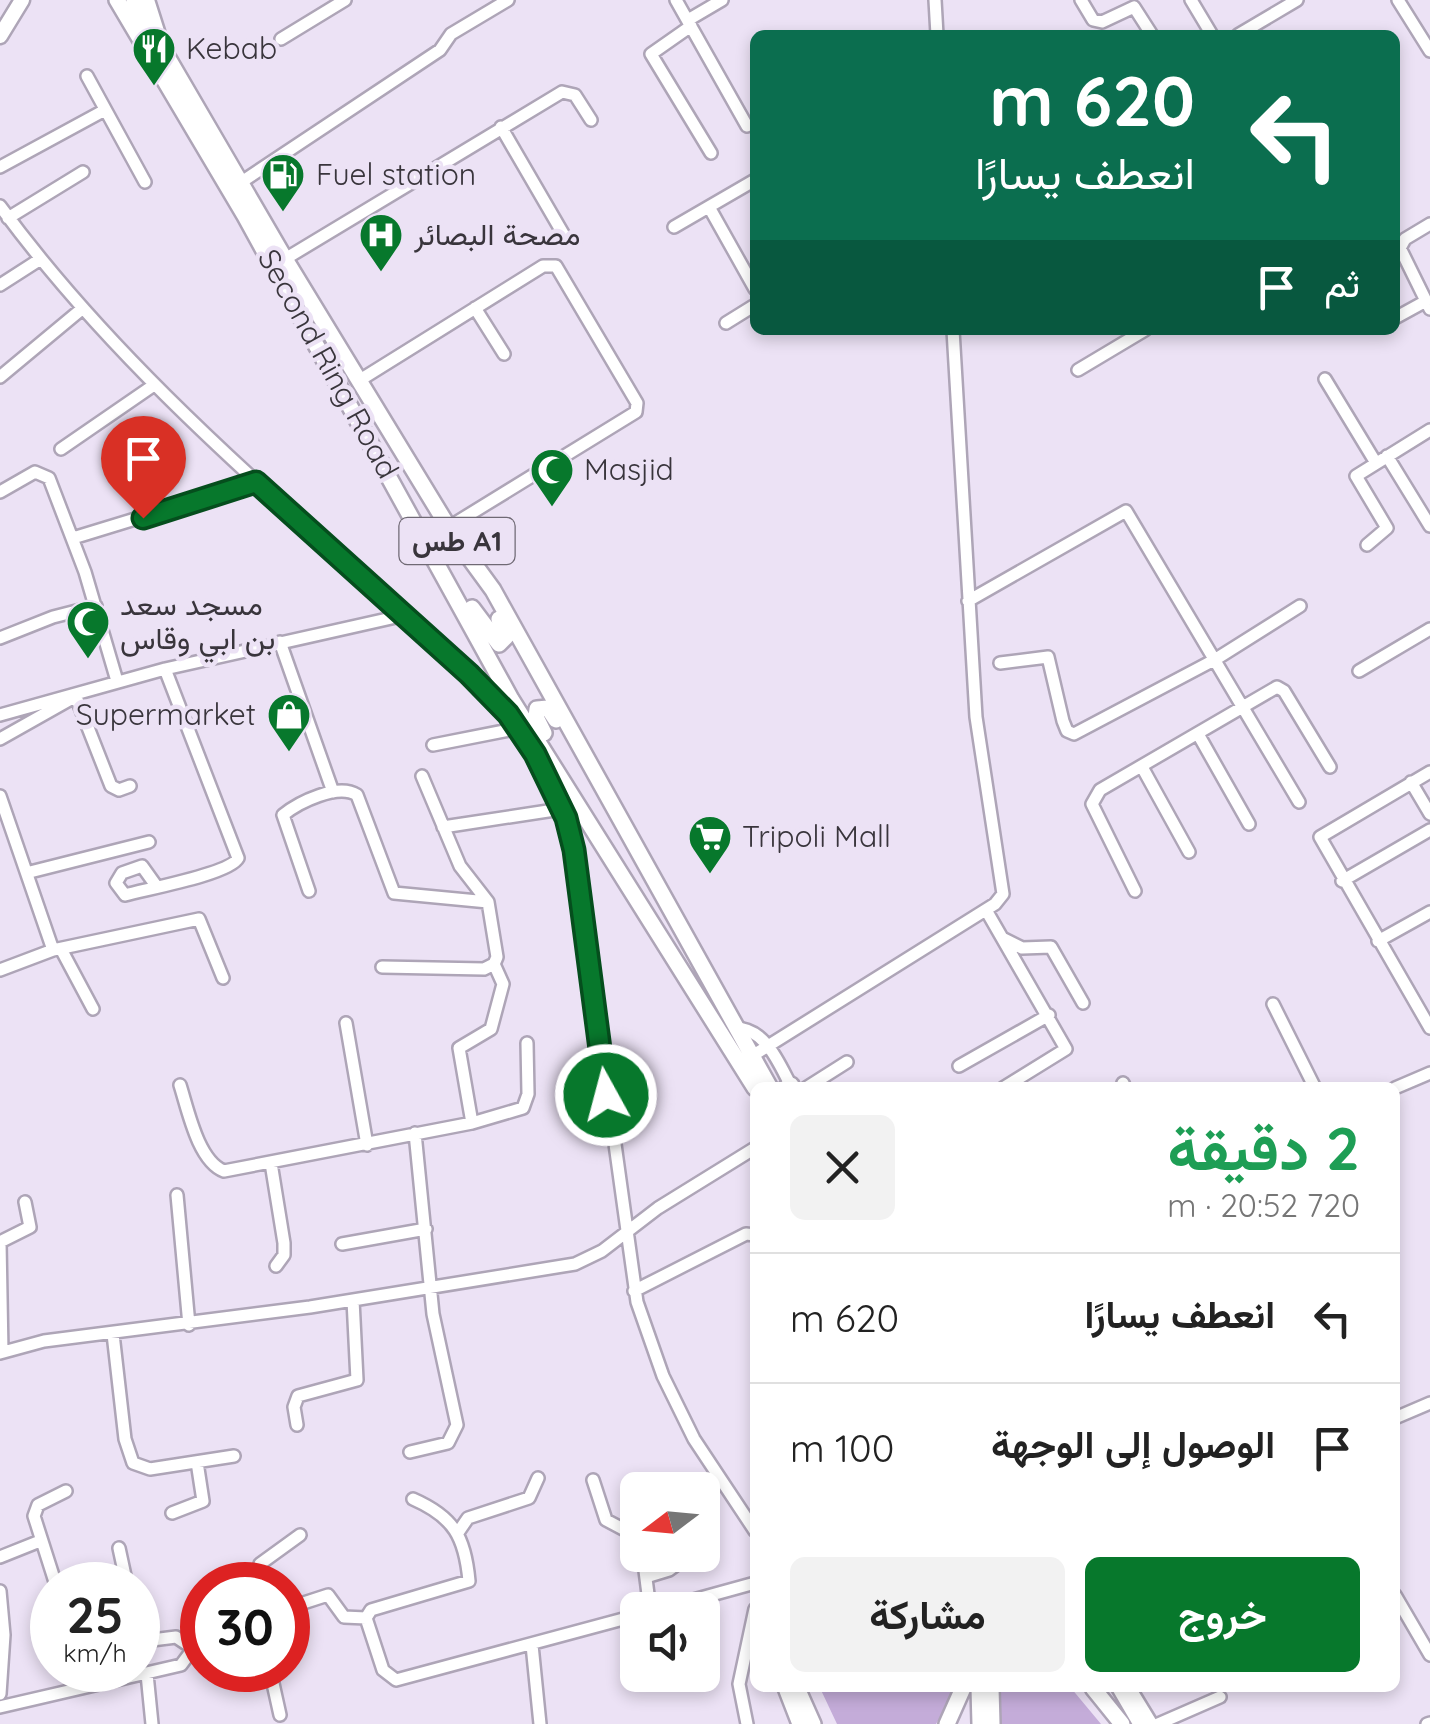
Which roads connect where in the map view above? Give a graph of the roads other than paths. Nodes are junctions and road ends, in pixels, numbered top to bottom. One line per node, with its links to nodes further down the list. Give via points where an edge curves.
1 (22, 0): 21 (main road)
2 (108, 0): 15 (main road)
3 (118, 0): 15 (highway, Second Ring Road / طس A1)
4 (134, 0): 23 (highway, Second Ring Road / طس A1)
5 (147, 0): 23 (main road)
6 (345, 0): 22 (street)
7 (508, 0): 34 (street)
8 (676, 0): 16 (street)
9 (722, 0): 16 (street)
10 (935, 0): 17 (street)
11 (1080, 0): 18 (street, via 1102,22 1134,7)
12 (1192, 0): 19 (street)
13 (1297, 0): 20 (street)
14 (1398, 0): 24 (street)
15 (130, 22): 45 (highway, Second Ring Road / طس A1)
16 (690, 23): 28 (street); 30 (street, via 651,54)
17 (937, 30)
18 (1149, 30)
19 (1209, 30)
20 (1246, 30)
21 (0, 36)
22 (281, 38)
23 (162, 49): 34 (highway, Second Ring Road / طس A1)
24 (1430, 51)
25 (88, 76): 26 (street)
26 (104, 110): 31 (street); 33 (street)
27 (591, 120): 29 (street, via 569,91)
28 (747, 126)
29 (501, 127): 41 (street); 42 (street)
30 (711, 153)
31 (0, 168)
32 (83, 172): 38 (street)
33 (145, 182)
34 (240, 182): 42 (highway, Second Ring Road / طس A1)
35 (750, 183): 37 (street)
36 (0, 206): 38 (street)
37 (709, 207): 40 (street); 44 (street)
38 (8, 218): 43 (street)
39 (1430, 224): 47 (street, via 1400,248)
40 (674, 228)
41 (566, 236)
42 (285, 258): 58 (highway, Second Ring Road / طس A1)
43 (39, 260): 46 (street); 48 (street)
44 (750, 280)
45 (281, 281): 67 (highway, via 470,605 502,644 506,634); 105 (highway, Second Ring Road / طس A1, via 503,684)
46 (0, 285)
47 (1428, 305): 51 (street)
48 (83, 308): 57 (street); 60 (street)
49 (474, 308): 55 (street); 58 (street); 67 (street, via 543,266 556,266 637,403 636,412)
50 (750, 309): 52 (street)
51 (1400, 316)
52 (726, 323)
53 (953, 335): 70 (street)
54 (1137, 335): 56 (street)
55 (504, 354)
56 (1078, 370)
57 (0, 376)
58 (360, 380): 67 (highway, Second Ring Road / طس A1)
59 (1325, 380): 63 (street)
60 (154, 385): 62 (street); 64 (street)
61 (1430, 430): 63 (street)
62 (61, 449)
63 (1381, 460): 66 (street); 69 (street, via 1356,476 1386,528)
64 (256, 482): 68 (street); 73 (street)
65 (0, 492): 68 (street, via 44,473)
66 (1430, 526)
67 (452, 532): 103 (highway, Second Ring Road / طس A1, via 493,590)
68 (73, 538): 71 (street)
69 (1368, 545)
70 (968, 601): 77 (street, via 1126,511); 113 (street, via 976,718 1003,894)
71 (96, 606): 75 (street); 81 (street)
72 (1300, 606): 77 (street)
73 (405, 615): 76 (street); 85 (street)
74 (1430, 629): 80 (street)
75 (0, 638)
76 (280, 642): 79 (street); 95 (street)
77 (1216, 658): 78 (street, via 1074,734 1067,732 1048,658); 83 (street)
78 (1000, 663)
79 (165, 668): 81 (street); 109 (street, via 238,858 230,868)
80 (1360, 671)
81 (117, 682): 82 (street)
82 (81, 693): 84 (street); 87 (street); 94 (street, via 111,786)
83 (1246, 706): 86 (street); 90 (street, via 1281,687); 97 (street)
84 (0, 715)
85 (519, 728): 88 (street); 98 (street)
86 (1198, 734): 89 (street); 100 (street)
87 (0, 740)
88 (433, 746)
89 (1142, 767): 106 (street); 111 (street, via 1092,799)
90 (1330, 767)
91 (1430, 772): 93 (street)
92 (422, 776): 101 (street)
93 (1411, 782): 99 (street); 108 (street, via 1320,837)
94 (130, 786)
95 (333, 792): 110 (street, via 282,818); 112 (street, via 357,794 394,893)
96 (0, 796): 107 (street)
97 (1299, 802)
98 (562, 809): 101 (street); 151 (street, via 581,892)
99 (1430, 814)
100 (1249, 824)
101 (443, 827): 112 (street, via 465,875)
102 (1430, 830): 108 (street)
103 (632, 836): 105 (highway, via 550,710 540,708 536,718); 127 (highway, Second Ring Road / طس A1)
104 (149, 842): 107 (street)
105 (604, 846): 135 (highway, Second Ring Road / طس A1)
106 (1189, 852)
107 (30, 872): 117 (street)
108 (1342, 880): 116 (street)
109 (157, 886)
110 (309, 891)
111 (1135, 892)
112 (488, 902): 118 (street)
113 (986, 910): 115 (street); 130 (street)
114 (1430, 912): 116 (street)
115 (1004, 940): 122 (street, via 1022,948 1051,947); 125 (street)
116 (1378, 941): 128 (street)
117 (57, 950): 120 (street); 121 (street, via 199,919); 124 (street)
118 (494, 964): 119 (street); 143 (street, via 503,984 491,1029 459,1048)
119 (382, 967)
120 (0, 970)
121 (224, 978)
122 (1083, 1003)
123 (1272, 1004): 140 (street)
124 (93, 1009)
125 (1048, 1015): 133 (street); 139 (street, via 1065,1050)
126 (346, 1023): 145 (street)
127 (735, 1028): 130 (street, via 750,1030); 131 (highway, Second Ring Road / طس A1)
128 (1430, 1028)
129 (527, 1043): 143 (street, via 523,1108)
130 (768, 1046): 131 (street); 137 (street)
131 (752, 1056): 136 (highway, Second Ring Road / طس A1)
132 (847, 1062): 138 (street)
133 (959, 1066)
134 (1430, 1073): 142 (street)
135 (751, 1082)
136 (767, 1082)
137 (791, 1082)
138 (805, 1082)
139 (1013, 1082)
140 (1312, 1082)
141 (180, 1086): 147 (street, via 215,1168)
142 (1400, 1086)
143 (472, 1122): 144 (street)
144 (415, 1133): 145 (street); 150 (street)
145 (368, 1145): 147 (street)
146 (750, 1151): 151 (street)
147 (271, 1163): 155 (street, via 284,1243)
148 (177, 1195): 159 (street)
149 (25, 1202): 153 (street, via 30,1227)
150 (426, 1228): 154 (street); 156 (street)
151 (624, 1232): 156 (street, via 575,1264); 157 (street)
152 (750, 1234): 157 (street)
153 (0, 1242): 161 (street)
154 (342, 1244)
155 (276, 1266)
156 (431, 1288): 158 (street); 165 (street, via 456,1434 443,1445)
157 (634, 1290): 173 (street, via 679,1410)
158 (353, 1300): 159 (street); 164 (street, via 356,1380 298,1396)
159 (189, 1324): 160 (street)
160 (113, 1334): 161 (street); 167 (street, via 130,1459 146,1468)
161 (1, 1353)
162 (1430, 1403): 163 (street)
163 (1400, 1416)
164 (297, 1426)
165 (410, 1452)
166 (234, 1456): 167 (street)
167 (197, 1462): 172 (street, via 203,1501)
168 (538, 1478): 175 (street, via 528,1498 468,1518)
169 (593, 1480): 174 (street, via 606,1520)
170 (66, 1491): 177 (street, via 36,1507)
171 (413, 1499): 175 (street)
172 (172, 1513)
173 (750, 1523)
174 (620, 1527)
175 (459, 1530): 192 (street, via 468,1584 372,1610)
176 (300, 1536): 182 (street)
177 (40, 1541): 179 (street); 180 (street)
178 (119, 1548): 181 (street)
179 (0, 1557)
180 (48, 1562)
181 (122, 1562)
182 (263, 1562)
183 (645, 1572): 185 (street)
184 (663, 1572): 185 (street)
185 (646, 1577): 188 (street)
186 (750, 1583): 189 (street)
187 (0, 1591): 195 (street)
188 (649, 1592)
189 (719, 1592)
190 (310, 1601): 192 (street, via 328,1595 344,1617)
191 (1400, 1604): 197 (street)
192 (366, 1618): 196 (street, via 383,1670 396,1680)
193 (620, 1620): 196 (street)
194 (750, 1634): 216 (street, via 740,1684)
195 (2, 1635): 210 (street)
196 (532, 1644): 215 (street)
197 (1430, 1655)
198 (67, 1692): 212 (street)
199 (149, 1692): 214 (street)
200 (275, 1692): 213 (street)
201 (788, 1692): 217 (highway)
202 (799, 1692): 218 (highway)
203 (961, 1692): 219 (highway)
204 (978, 1692): 220 (highway)
205 (991, 1692): 221 (highway)
206 (1084, 1692): 222 (highway)
207 (1096, 1692): 223 (highway)
208 (1122, 1692): 224 (highway)
209 (1133, 1692): 225 (street)
210 (0, 1694)
211 (1220, 1697): 225 (street)
212 (0, 1707)
213 (280, 1715)
214 (152, 1724)
215 (540, 1724)
216 (747, 1724)
217 (800, 1724)
218 (813, 1724)
219 (947, 1724)
220 (980, 1724)
221 (992, 1724)
222 (1110, 1724)
223 (1122, 1724)
224 (1142, 1724)
225 (1155, 1724)

